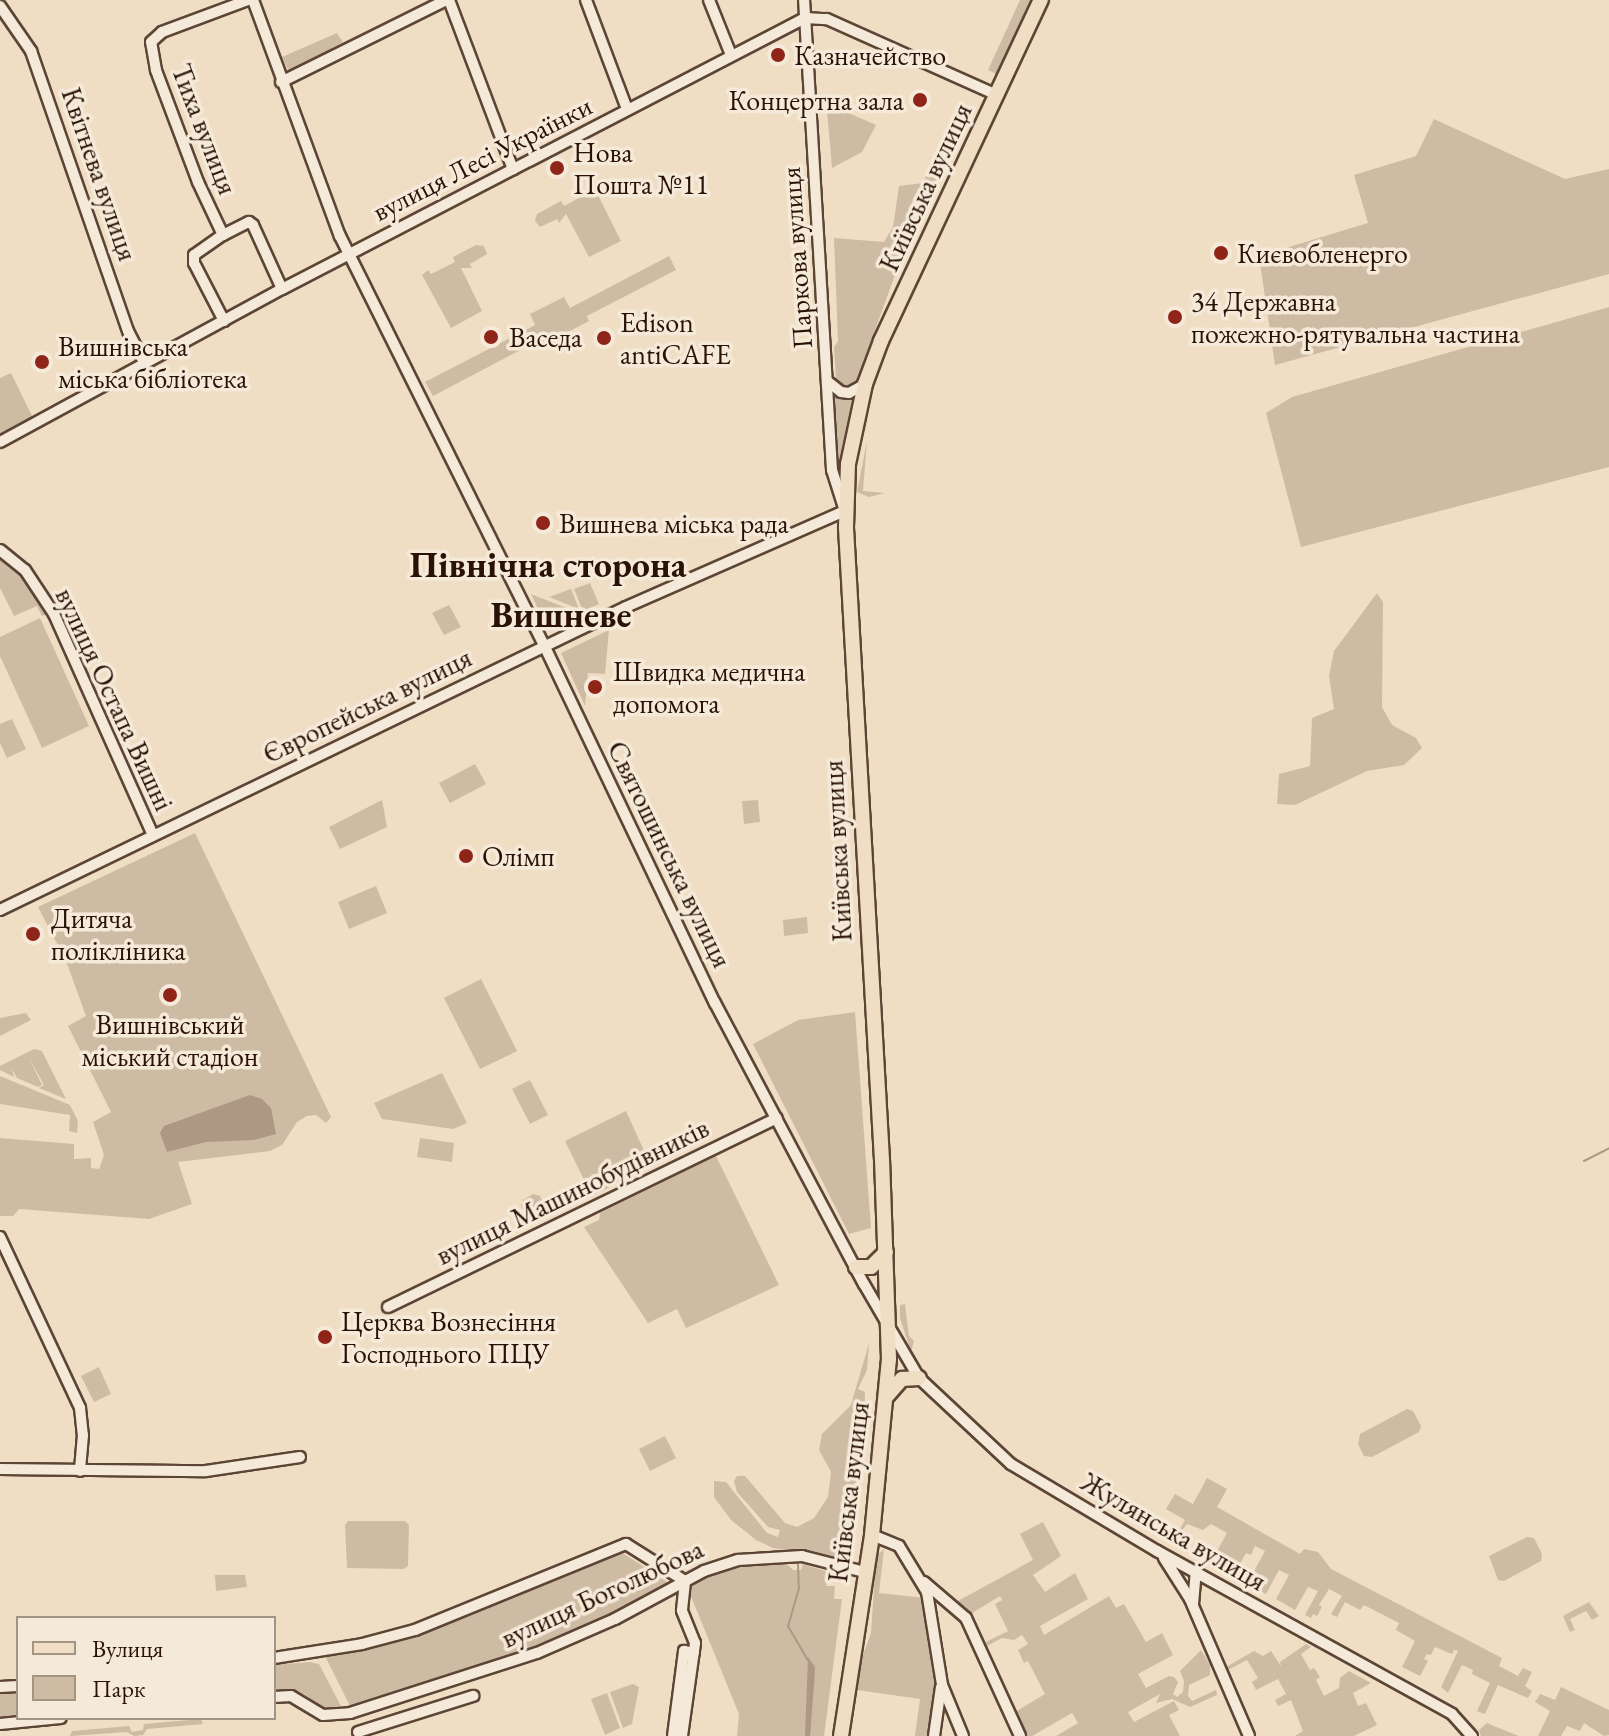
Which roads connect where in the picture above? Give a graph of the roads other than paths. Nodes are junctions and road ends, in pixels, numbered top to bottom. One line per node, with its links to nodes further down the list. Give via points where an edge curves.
1 (251, 0): 10 (street, Святошинська вулиця); 14 (street, Тиха вулиця, via 162,32 151,42 156,70)
2 (447, 0): 10 (street); 13 (street)
3 (586, 0): 12 (street)
4 (709, 0): 9 (street)
5 (804, 0): 8 (street, Паркова вулиця)
6 (1041, 0): 11 (main road, Київська вулиця)
7 (0, 6): 18 (street, Квітнева вулиця, via 31,51 128,331)
8 (805, 18): 9 (street, вулиця Лесі Українки); 11 (street, via 827,19); 19 (street, Паркова вулиця)
9 (731, 55): 12 (street, вулиця Лесі Українки)
10 (281, 82): 15 (street, Святошинська вулиця)
11 (997, 95): 20 (main road, Київська вулиця)
12 (627, 109): 13 (street, вулиця Лесі Українки)
13 (513, 169): 15 (street, вулиця Лесі Українки)
14 (223, 235): 16 (street, Тиха вулиця, via 249,222 253,225); 17 (street, via 194,255 194,263)
15 (350, 254): 16 (street, вулиця Лесі Українки); 24 (street, Святошинська вулиця)
16 (282, 289): 17 (street, вулиця Лесі Українки)
17 (224, 321): 18 (street, вулиця Лесі Українки)
18 (145, 364): 21 (street, вулиця Лесі Українки)
19 (827, 381): 20 (street, via 849,393); 22 (street, Паркова вулиця, via 832,470)
20 (865, 384): 22 (main road, Київська вулиця, via 848,464)
21 (0, 442)
22 (845, 511): 24 (street, Європейська вулиця); 29 (main road, Київська вулиця)
23 (0, 550): 25 (street, вулиця Остапа Вишні, via 25,570 54,614)
24 (544, 645): 25 (street, Європейська вулиця); 27 (street, Святошинська вулиця, via 685,943)
25 (153, 835): 26 (street, Європейська вулиця)
26 (0, 910)
27 (777, 1118): 30 (street, Святошинська вулиця); 31 (street, вулиця Машинобудівників)
28 (0, 1237): 37 (street, via 80,1408)
29 (886, 1252): 30 (main road, via 871,1267); 32 (main road, Київська вулиця)
30 (856, 1267): 32 (street, Святошинська вулиця)
31 (388, 1307)
32 (888, 1326): 33 (street, Жулянська вулиця); 34 (main road, Київська вулиця)
33 (919, 1378): 34 (main road, via 902,1379); 39 (street, Жулянська вулиця, via 1011,1464)
34 (887, 1396): 38 (main road, Київська вулиця)
35 (300, 1457): 37 (street, via 206,1471)
36 (0, 1469): 37 (street)
37 (80, 1471)
38 (872, 1535): 40 (main road, Київська вулиця); 42 (street, via 899,1546)
39 (1157, 1551): 41 (street, Жулянська вулиця); 44 (street)
40 (865, 1572): 43 (street, вулиця Боголюбова, via 802,1556 753,1557 723,1563); 55 (main road, Київська вулиця)
41 (1196, 1572): 44 (street); 60 (street, Жулянська вулиця, via 1452,1714)
42 (920, 1579): 47 (street, via 927,1592); 58 (street, via 966,1618)
43 (685, 1581): 45 (street, via 682,1610); 46 (street, вулиця Боголюбова, via 626,1544 415,1630); 49 (street, вулиця Боголюбова, via 537,1653 350,1713 323,1715 291,1696)
44 (1193, 1606): 59 (street)
45 (694, 1653): 53 (street, via 684,1651); 54 (street)
46 (276, 1658)
47 (942, 1685): 56 (street); 57 (street)
48 (473, 1696): 52 (street)
49 (276, 1697)
50 (41, 1720): 51 (street)
51 (0, 1724)
52 (358, 1732)
53 (673, 1736)
54 (682, 1736)
55 (841, 1736)
56 (934, 1736)
57 (963, 1736)
58 (1020, 1736)
59 (1249, 1736)
60 (1472, 1736)

